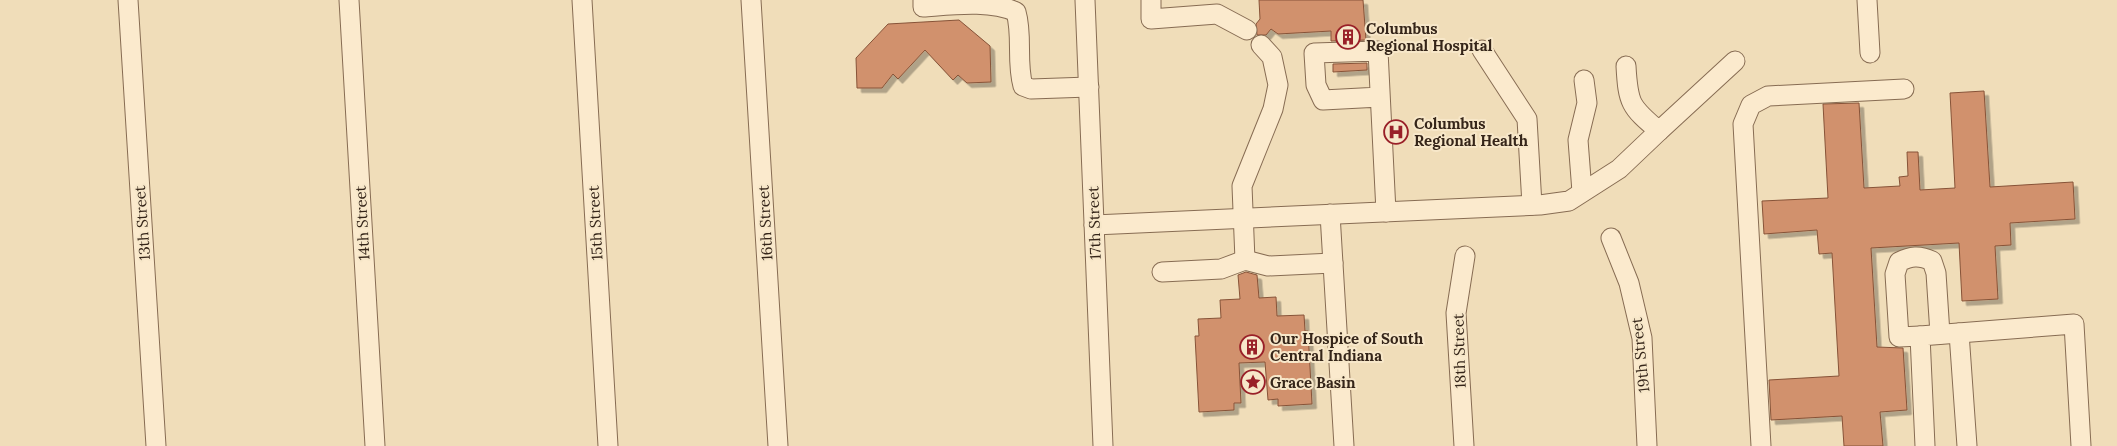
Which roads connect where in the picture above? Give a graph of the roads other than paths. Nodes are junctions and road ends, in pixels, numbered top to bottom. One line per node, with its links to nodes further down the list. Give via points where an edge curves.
1 (128, 0): 34 (street, 13th Street)
2 (349, 0): 35 (street, 14th Street)
3 (582, 0): 36 (street, 15th Street)
4 (751, 0): 37 (street, 16th Street)
5 (923, 0): 16 (street, via 923,6 1006,5 1016,12 1020,24 1019,73 1023,86 1031,89)
6 (1085, 0): 16 (street, 17th Street)
7 (1151, 0): 9 (street, via 1151,19 1217,14)
8 (1867, 0): 12 (street)
9 (1247, 30)
10 (1261, 45): 24 (street, via 1272,57 1278,85 1273,109 1242,186)
11 (1482, 50): 21 (street, via 1528,119)
12 (1870, 53)
13 (1735, 61): 19 (street)
14 (1626, 66): 19 (street, via 1628,93 1635,111)
15 (1584, 80): 20 (street, via 1587,104 1578,140)
16 (1089, 87): 25 (street, 17th Street)
17 (1904, 89): 42 (street, via 1768,96 1751,105 1743,124)
18 (1380, 97): 22 (street)
19 (1659, 131): 20 (street, via 1618,169)
20 (1582, 192): 21 (street, via 1569,201)
21 (1532, 205): 22 (street)
22 (1386, 212): 23 (street)
23 (1330, 214): 24 (street); 29 (street)
24 (1243, 218): 25 (street); 28 (street)
25 (1094, 225): 38 (street, 17th Street)
26 (1611, 238): 41 (street, 19th Street, via 1629,283 1642,338)
27 (1465, 256): 40 (street, 18th Street, via 1456,313)
28 (1245, 260): 29 (street, via 1268,266); 30 (street, via 1222,269)
29 (1333, 263): 39 (street)
30 (1162, 272)
31 (1959, 333): 32 (street); 44 (street); 45 (street, via 2074,324)
32 (1940, 334): 33 (street); 33 (street, via 1936,273 1932,261 1922,256 1909,257 1899,262 1895,274 1899,337)
33 (1920, 336): 43 (street)
34 (156, 446)
35 (375, 446)
36 (608, 446)
37 (778, 446)
38 (1103, 446)
39 (1344, 446)
40 (1464, 446)
41 (1647, 446)
42 (1760, 446)
43 (1926, 446)
44 (1967, 446)
45 (2081, 446)

